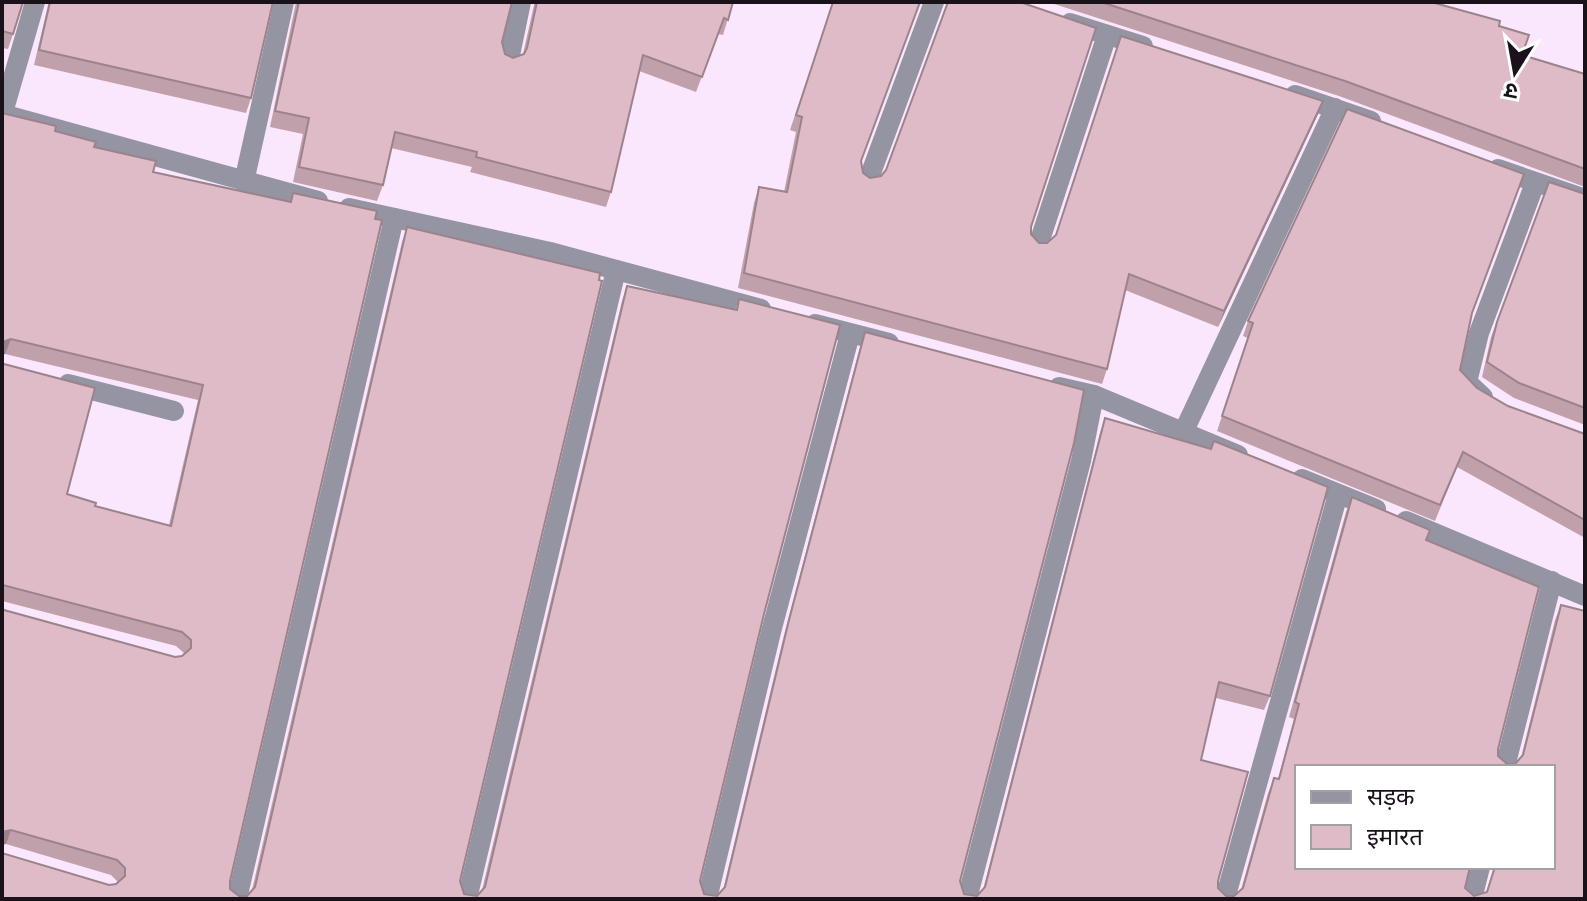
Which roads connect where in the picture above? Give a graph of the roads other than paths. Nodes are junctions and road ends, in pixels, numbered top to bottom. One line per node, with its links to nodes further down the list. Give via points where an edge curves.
1 (35, 2): 11 (street)
2 (284, 2): 15 (street)
3 (521, 2): 8 (street)
4 (934, 2): 14 (street)
5 (1049, 16): 6 (street)
6 (1107, 35): 7 (street); 19 (street)
7 (1168, 54)
8 (509, 60)
9 (1275, 88): 10 (street)
10 (1335, 108): 12 (street); 28 (street)
11 (2, 115): 15 (street)
12 (1393, 129)
13 (1478, 162): 16 (street)
14 (868, 181)
15 (244, 182): 18 (street)
16 (1535, 183): 17 (street); 26 (street, via 1479,333 1467,382)
17 (1585, 199)
18 (394, 218): 20 (street); 36 (street)
19 (1038, 246)
20 (616, 270): 21 (street); 37 (street)
21 (850, 334): 22 (street); 38 (street)
22 (911, 349)
23 (45, 378): 27 (street)
24 (1033, 380): 25 (street)
25 (1094, 395): 28 (street); 39 (street)
26 (1496, 404)
27 (174, 411)
28 (1183, 433): 29 (street)
29 (1254, 461)
30 (1282, 472): 31 (street)
31 (1338, 494): 32 (street); 40 (street)
32 (1552, 581): 33 (street); 34 (street)
33 (1585, 596)
34 (1506, 765)
35 (1480, 869): 41 (street)
36 (237, 899)
37 (467, 899)
38 (707, 899)
39 (967, 899)
40 (1225, 899)
41 (1472, 899)

